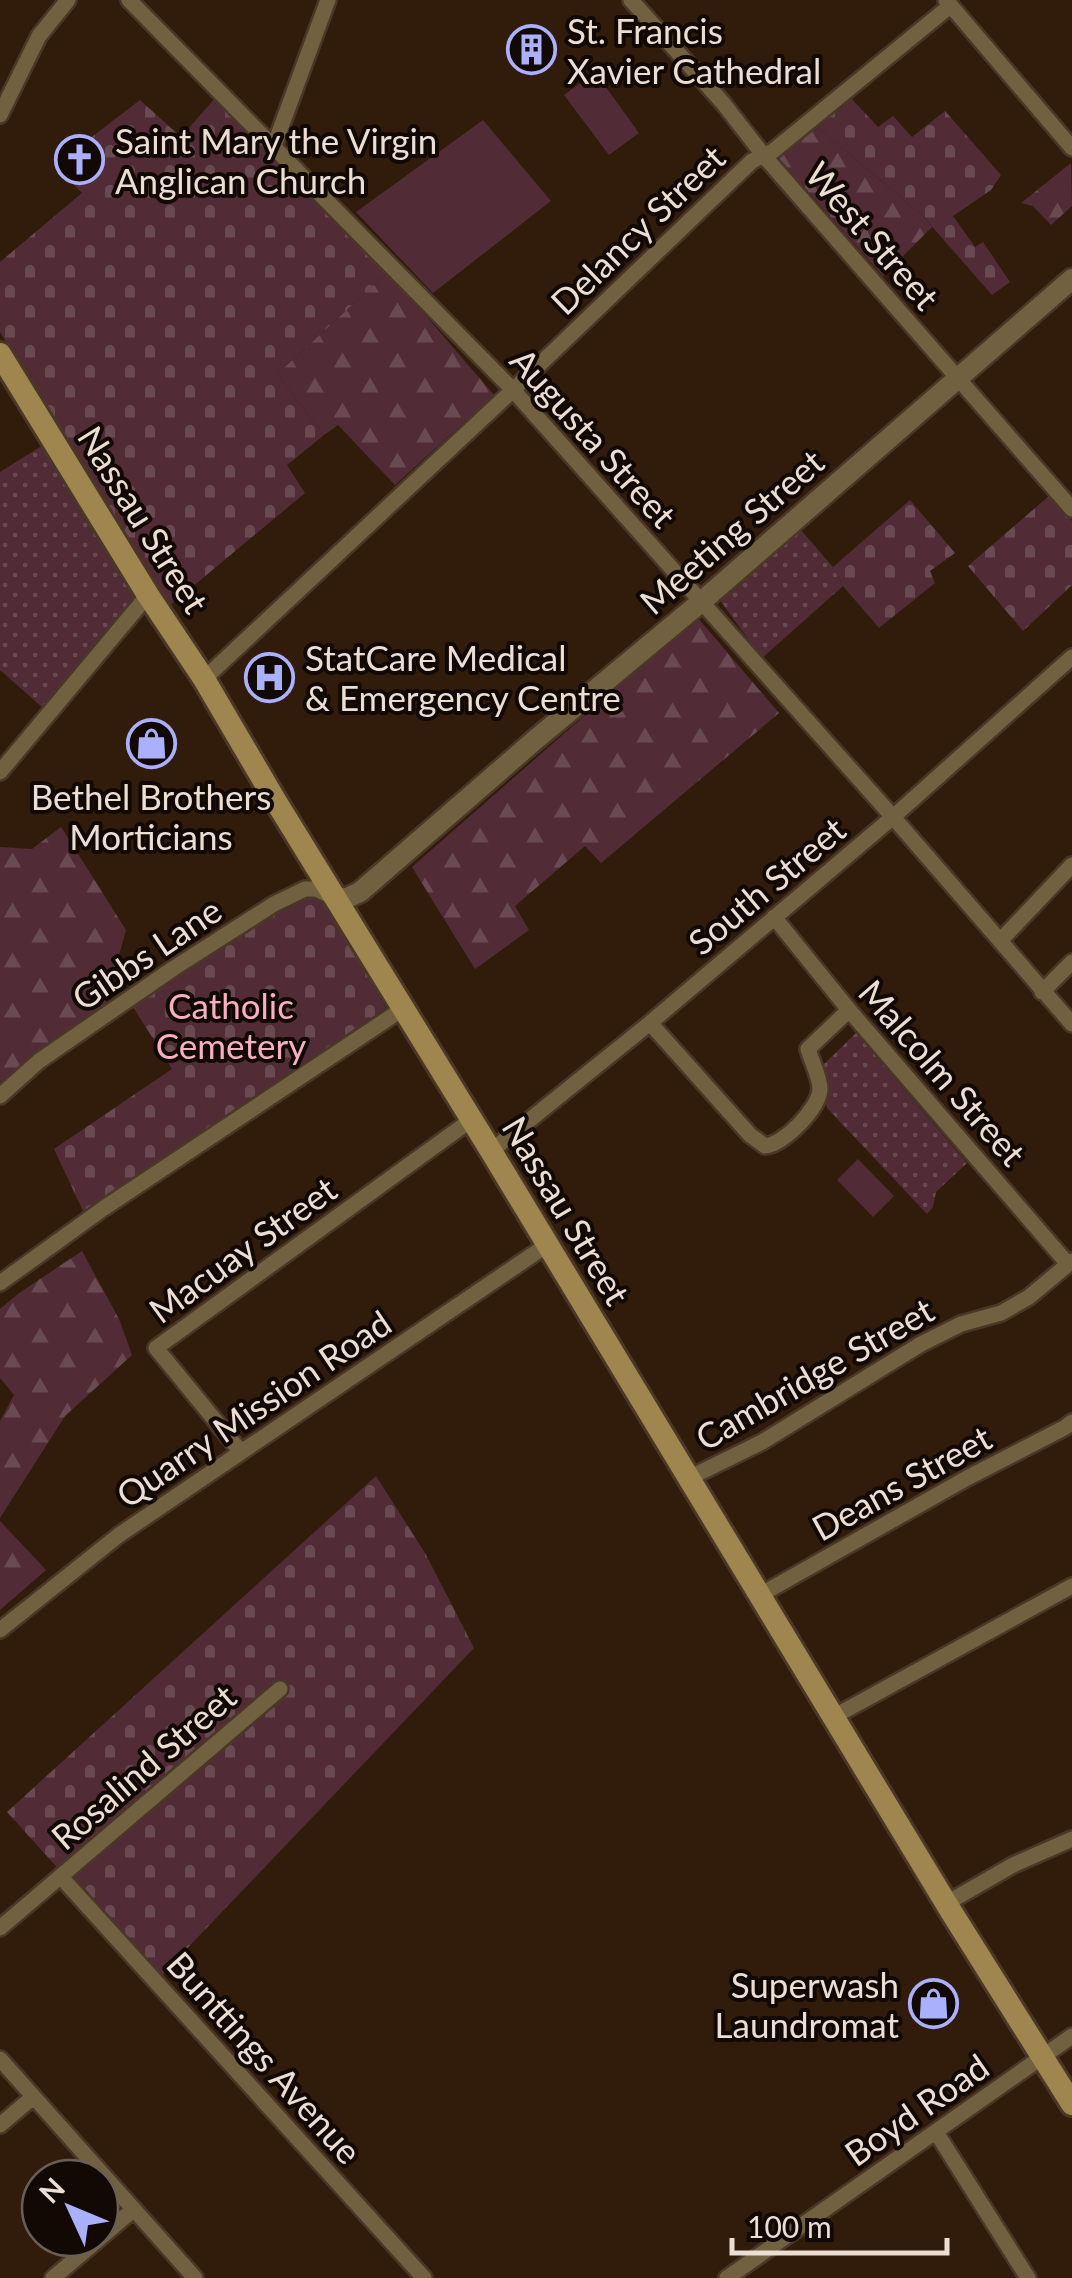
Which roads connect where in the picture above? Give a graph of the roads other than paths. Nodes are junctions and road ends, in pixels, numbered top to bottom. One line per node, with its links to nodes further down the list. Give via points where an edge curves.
1 (68, 0): 6 (street, via 38,36)
2 (130, 0): 7 (street, Augusta Street)
3 (328, 0): 7 (street)
4 (631, 0): 9 (street, West Street)
5 (948, 3): 8 (street); 9 (street, Delancy Street)
6 (0, 114)
7 (274, 146): 13 (street, Augusta Street)
8 (1072, 148)
9 (764, 156): 12 (street, West Street); 13 (street, Delancy Street)
10 (1072, 279): 12 (street, Meeting Street)
11 (0, 354): 15 (main road, Nassau Street)
12 (958, 378): 14 (street, West Street); 16 (street, Meeting Street)
13 (514, 390): 16 (street, Augusta Street); 18 (street, Delancy Street)
14 (1072, 509)
15 (148, 595): 18 (main road, Nassau Street); 19 (street)
16 (701, 602): 20 (street, Augusta Street); 22 (street, Meeting Street, via 360,892)
17 (1072, 657): 20 (street, South Street)
18 (204, 678): 22 (main road, Nassau Street)
19 (0, 772)
20 (893, 817): 23 (street, South Street); 24 (street, Augusta Street)
21 (1072, 866): 24 (street)
22 (336, 898): 27 (main road, Nassau Street); 31 (street, Gibbs Lane, via 305,889 274,904 39,1060)
23 (774, 918): 28 (street, Malcolm Street); 29 (street, South Street)
24 (1000, 941): 26 (street, Augusta Street)
25 (1072, 962): 26 (street)
26 (1042, 992): 30 (street, Augusta Street)
27 (404, 1008): 32 (main road, Nassau Street); 36 (street)
28 (849, 1010): 29 (street, via 808,1049 820,1088 813,1110 774,1146 750,1135); 35 (street, Malcolm Street)
29 (650, 1023): 33 (street, South Street)
30 (1072, 1024)
31 (0, 1096)
32 (472, 1120): 33 (main road, Nassau Street); 38 (street, Macuay Street, via 156,1348)
33 (491, 1150): 34 (main road, Nassau Street)
34 (547, 1245): 38 (street, Quarry Mission Road); 39 (main road, Nassau Street)
35 (1070, 1262): 39 (street, Cambridge Street, via 1001,1313 921,1344 762,1442)
36 (0, 1283)
37 (1072, 1422): 41 (street, Deans Street)
38 (241, 1452): 42 (street, Quarry Mission Road, via 118,1535)
39 (688, 1478): 41 (main road, Nassau Street)
40 (1072, 1586): 44 (street)
41 (760, 1595): 44 (main road, Nassau Street)
42 (0, 1630)
43 (280, 1688): 46 (street, Rosalind Street)
44 (834, 1716): 47 (main road, Nassau Street)
45 (1072, 1840): 47 (street, via 1013,1864)
46 (61, 1877): 48 (street, Rosalind Street); 59 (street, Bunttings Avenue)
47 (948, 1903): 50 (main road, Nassau Street)
48 (0, 1928)
49 (1072, 2036): 50 (street, Boyd Road)
50 (1041, 2058): 53 (main road, Nassau Street); 55 (street, Boyd Road)
51 (0, 2059): 52 (street)
52 (33, 2097): 54 (street); 56 (street)
53 (1072, 2104)
54 (0, 2126)
55 (936, 2132): 60 (street, Boyd Road); 61 (street)
56 (134, 2210): 57 (street); 58 (street)
57 (53, 2278)
58 (195, 2278)
59 (424, 2278)
60 (726, 2278)
61 (1028, 2278)

